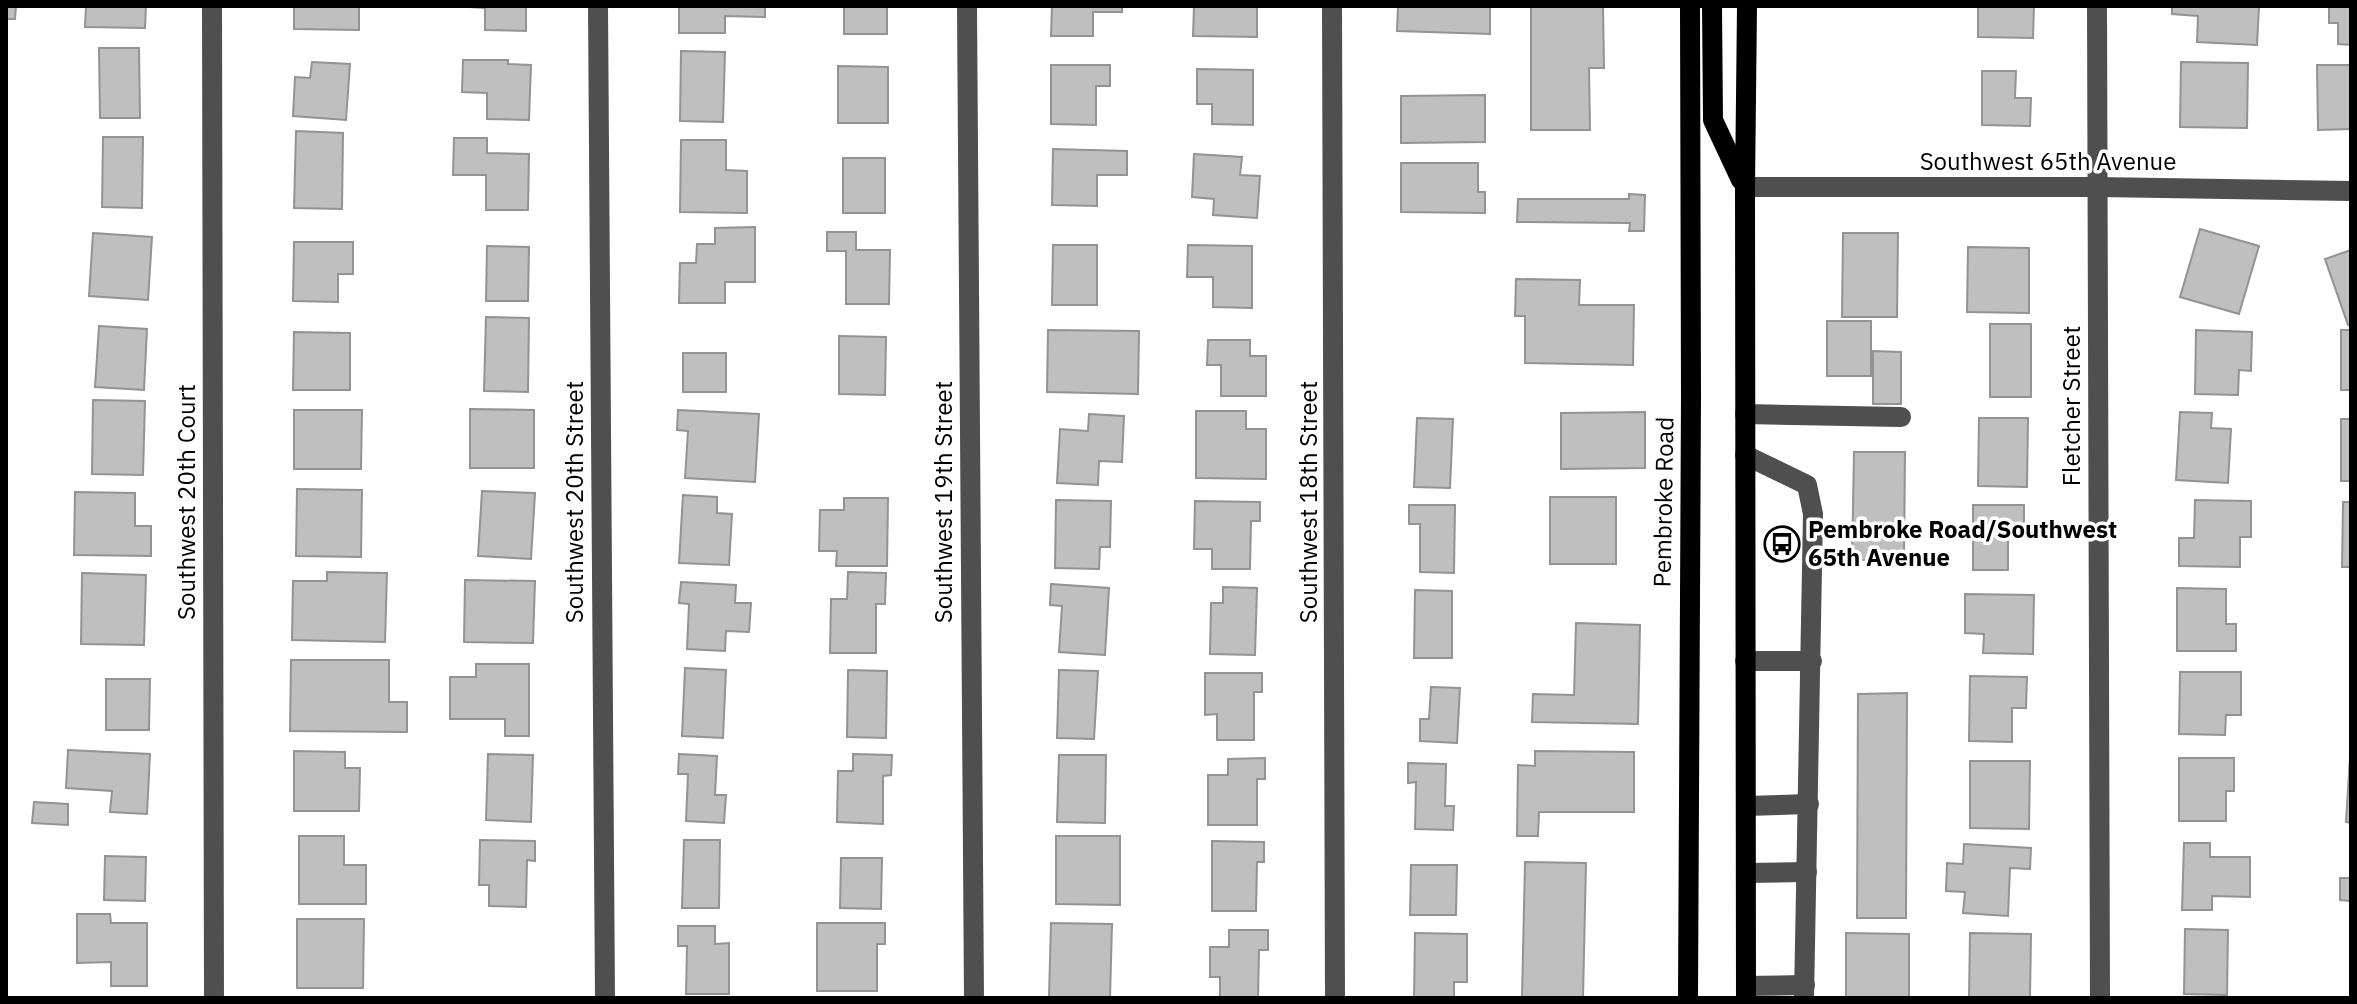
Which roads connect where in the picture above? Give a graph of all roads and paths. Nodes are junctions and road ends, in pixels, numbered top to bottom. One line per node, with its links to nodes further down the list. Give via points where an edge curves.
1 (212, 6): 23 (street, Southwest 20th Court)
2 (598, 6): 24 (street, Southwest 20th Street)
3 (967, 6): 25 (street, Southwest 19th Street)
4 (1332, 6): 26 (street, Southwest 18th Street)
5 (1690, 6): 27 (main road, Pembroke Road)
6 (1712, 6): 9 (main road, via 1713,120)
7 (1747, 6): 9 (main road)
8 (2097, 6): 10 (street, Fletcher Street)
9 (1745, 187): 10 (street, Southwest 65th Avenue); 12 (main road)
10 (2098, 187): 11 (street, Southwest 65th Avenue); 28 (street, Fletcher Street)
11 (2351, 191)
12 (1745, 414): 13 (street); 14 (main road)
13 (1901, 417)
14 (1745, 455): 15 (main road); 16 (street, via 1807,485 1813,514)
15 (1745, 661): 16 (street); 18 (main road)
16 (1812, 661): 17 (street)
17 (1809, 804): 18 (street); 19 (street)
18 (1746, 806): 20 (main road)
19 (1807, 872): 20 (street); 22 (street)
20 (1746, 873): 21 (main road)
21 (1746, 992): 22 (street)
22 (1804, 992)
23 (214, 998)
24 (605, 998)
25 (974, 998)
26 (1335, 998)
27 (1688, 998)
28 (2100, 998)

